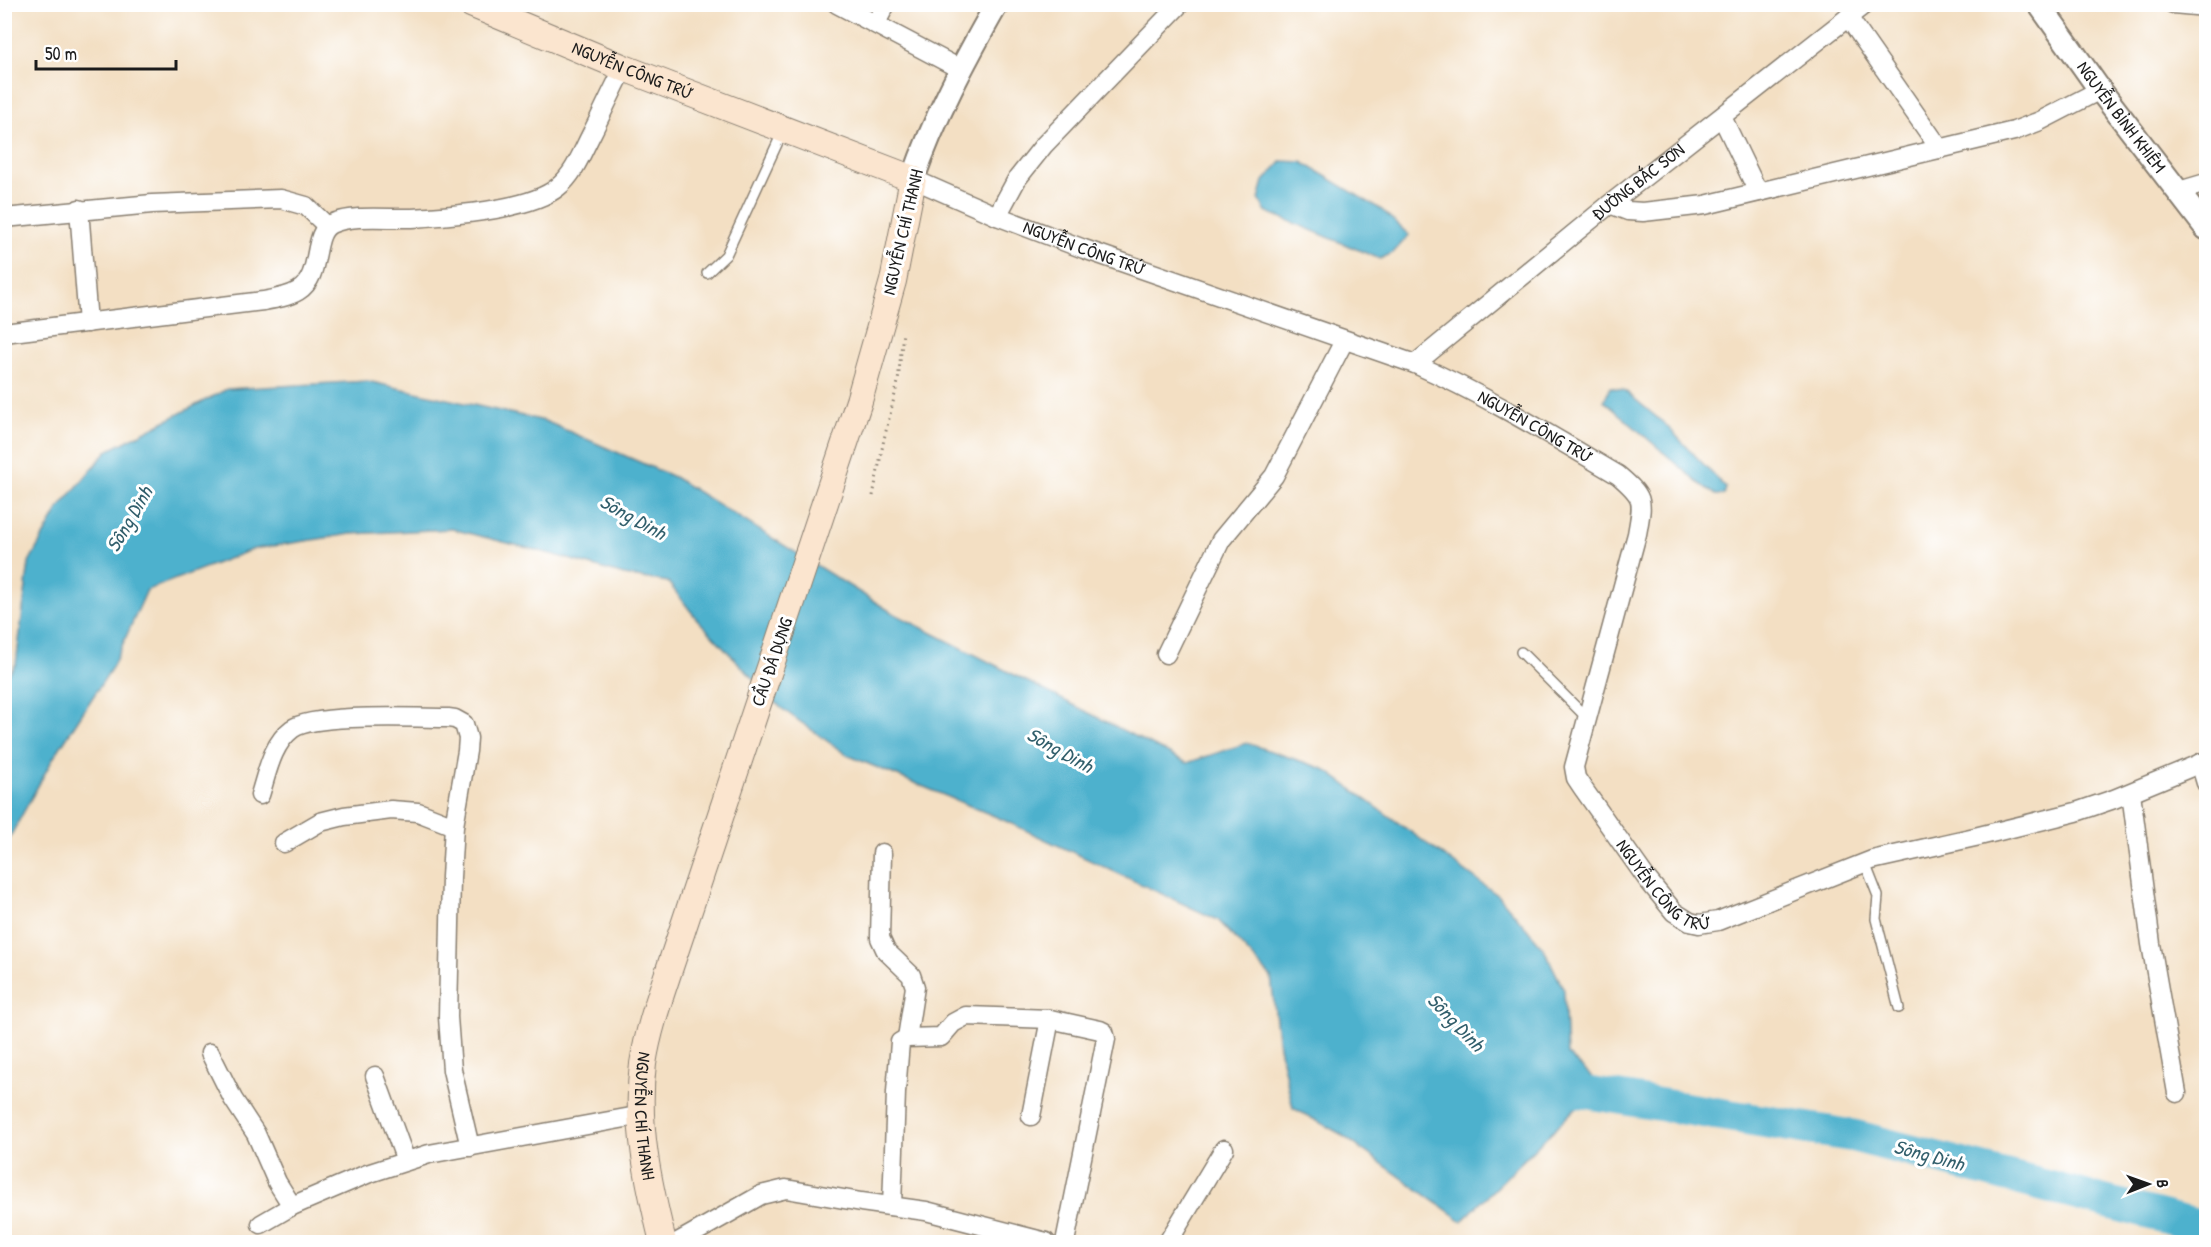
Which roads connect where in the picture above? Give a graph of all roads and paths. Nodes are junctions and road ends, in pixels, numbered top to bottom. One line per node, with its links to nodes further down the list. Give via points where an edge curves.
1 (837, 4): 11 (street)
2 (886, 4): 11 (street)
3 (997, 4): 13 (street, NGUYỄN CHÍ THANH)
4 (1180, 4): 24 (street, via 1044,145 1017,179)
5 (1865, 4): 10 (street, ĐƯỜNG BẮC SƠN)
6 (2039, 4): 14 (street, NGUYỄN BỈNH KHIÊM)
7 (2173, 4): 9 (street)
8 (478, 6): 12 (main road, NGUYỄN CÔNG TRỨ)
9 (2206, 7)
10 (1848, 17): 15 (street, ĐƯỜNG BẮC SƠN); 17 (street)
11 (876, 23): 13 (street)
12 (624, 68): 16 (main road, NGUYỄN CÔNG TRỨ); 26 (street, via 577,163 545,196 450,215 350,220)
13 (962, 70): 18 (street, NGUYỄN CHÍ THANH)
14 (2100, 90): 17 (street, via 2040,122); 20 (street, NGUYỄN BỈNH KHIÊM)
15 (1722, 117): 21 (street); 22 (street, ĐƯỜNG BẮC SƠN)
16 (784, 129): 18 (main road, NGUYỄN CÔNG TRỨ); 28 (lane, via 726,255)
17 (1940, 149): 21 (street)
18 (914, 179): 24 (street, NGUYỄN CÔNG TRỨ); 34 (main road, NGUYỄN CHÍ THANH, via 900,285)
19 (2206, 183): 20 (street)
20 (2179, 191): 27 (street, NGUYỄN BỈNH KHIÊM)
21 (1758, 192): 22 (street, via 1643,212)
22 (1610, 204): 33 (street, ĐƯỜNG BẮC SƠN)
23 (80, 210): 25 (street); 26 (street, via 281,199 306,206); 29 (street)
24 (997, 216): 32 (street, NGUYỄN CÔNG TRỨ)
25 (4, 218)
26 (327, 226): 29 (street, via 321,235 314,271 300,290 289,295)
27 (2206, 228)
28 (707, 273)
29 (88, 323): 31 (street)
30 (904, 324): 35 (path, via 898,382)
31 (4, 333)
32 (1344, 341): 33 (street, NGUYỄN CÔNG TRỨ); 37 (street, via 1274,476 1221,540)
33 (1415, 364): 38 (street, NGUYỄN CÔNG TRỨ, via 1465,387 1618,475 1639,496 1642,503 1637,534)
34 (859, 401): 47 (main road, CẦU ĐÁ DỰNG)
35 (873, 496)
36 (1521, 652): 38 (lane)
37 (1166, 654)
38 (1587, 718): 46 (street, NGUYỄN CÔNG TRỨ, via 1575,759 1576,778 1647,879 1682,917 1699,924 1718,921)
39 (2203, 762): 40 (street); 41 (street, NGUYỄN CÔNG TRỨ)
40 (2206, 783)
41 (2131, 793): 46 (street, NGUYỄN CÔNG TRỨ, via 2076,812); 53 (street, via 2151,944)
42 (261, 795): 43 (street, via 277,748 292,729 304,723 326,719 455,719 464,724 468,738)
43 (454, 826): 44 (street, via 418,812 391,810 320,822); 56 (street, via 450,1048)
44 (284, 843)
45 (882, 853): 50 (street, via 880,938 886,951 911,975 915,987)
46 (1865, 863): 48 (lane, via 1878,896 1876,919)
47 (685, 922): 54 (main road, NGUYỄN CHÍ THANH, via 647,1043)
48 (1899, 1008)
49 (1050, 1019): 50 (street, via 966,1016 956,1020 941,1037); 55 (street); 65 (street, via 1100,1030 1106,1039)
50 (908, 1038): 60 (street, via 898,1048)
51 (210, 1053): 59 (street)
52 (375, 1076): 58 (street)
53 (2177, 1093)
54 (642, 1115): 56 (street); 62 (main road, NGUYỄN CHÍ THANH, via 648,1178)
55 (1031, 1116)
56 (471, 1147): 58 (street)
57 (1224, 1149): 66 (street)
58 (406, 1161): 59 (street)
59 (292, 1206): 61 (street)
60 (892, 1206): 63 (street, via 799,1190 773,1191); 64 (street, via 949,1216)
61 (261, 1224)
62 (663, 1242)
63 (678, 1242)
64 (1046, 1242)
65 (1065, 1242)
66 (1168, 1242)

